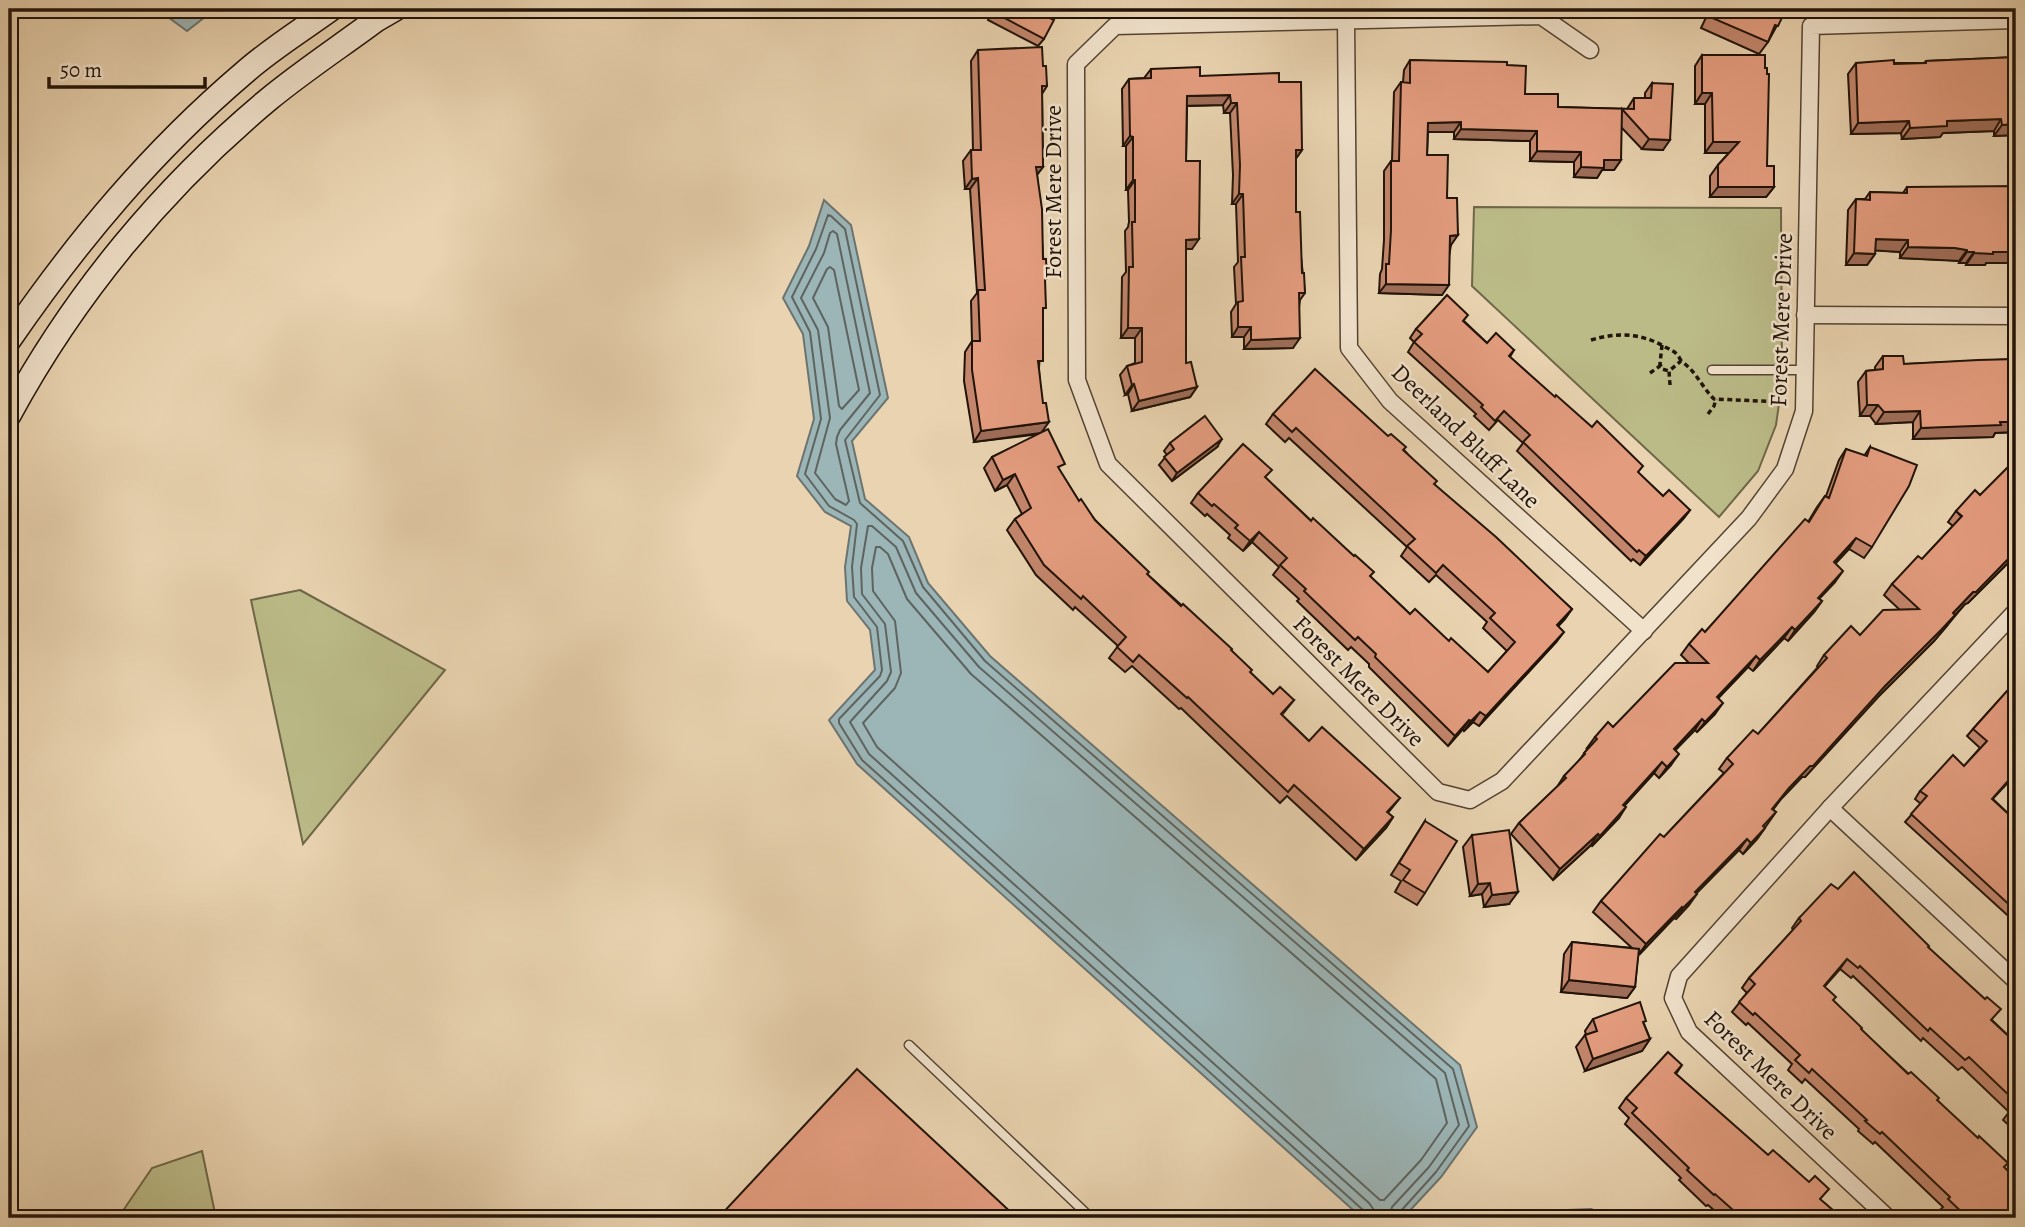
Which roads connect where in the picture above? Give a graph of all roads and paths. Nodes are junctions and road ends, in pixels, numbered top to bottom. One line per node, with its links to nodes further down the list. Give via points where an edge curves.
1 (331, 9): 8 (street, via 246,70 183,128 117,197)
2 (395, 9): 21 (street, via 270,99 142,221 71,314)
3 (2016, 20): 6 (street, Forest Mere Drive, via 1811,26)
4 (1346, 21): 5 (street, Forest Mere Drive, via 1541,16); 23 (street, Deerland Bluff Lane, via 1349,348 1390,401); 23 (street, Forest Mere Drive, via 1115,26 1076,64 1077,380 1108,464 1438,792 1470,800 1502,781)
5 (1590, 50)
6 (1805, 315): 7 (street); 14 (street, Forest Mere Drive)
7 (2016, 316)
8 (9, 340)
9 (1591, 340): 10 (path, via 1636,335)
10 (1662, 345): 11 (path); 12 (path)
11 (1681, 361): 15 (path); 18 (path)
12 (1661, 366): 15 (path); 16 (path)
13 (1712, 370): 14 (lane)
14 (1804, 370): 23 (street, Forest Mere Drive, via 1804,411 1785,469 1748,518)
15 (1669, 371): 17 (path)
16 (1650, 373)
17 (1670, 385)
18 (1716, 399): 19 (path); 20 (path)
19 (1781, 402)
20 (1708, 414)
21 (9, 415)
22 (2016, 611): 24 (street, Forest Mere Drive)
23 (1644, 631)
24 (1830, 808): 25 (street); 28 (street, Forest Mere Drive, via 1679,976 1673,998 1689,1032)
25 (2016, 981)
26 (909, 1045): 27 (lane)
27 (1091, 1218)
28 (1888, 1218)

